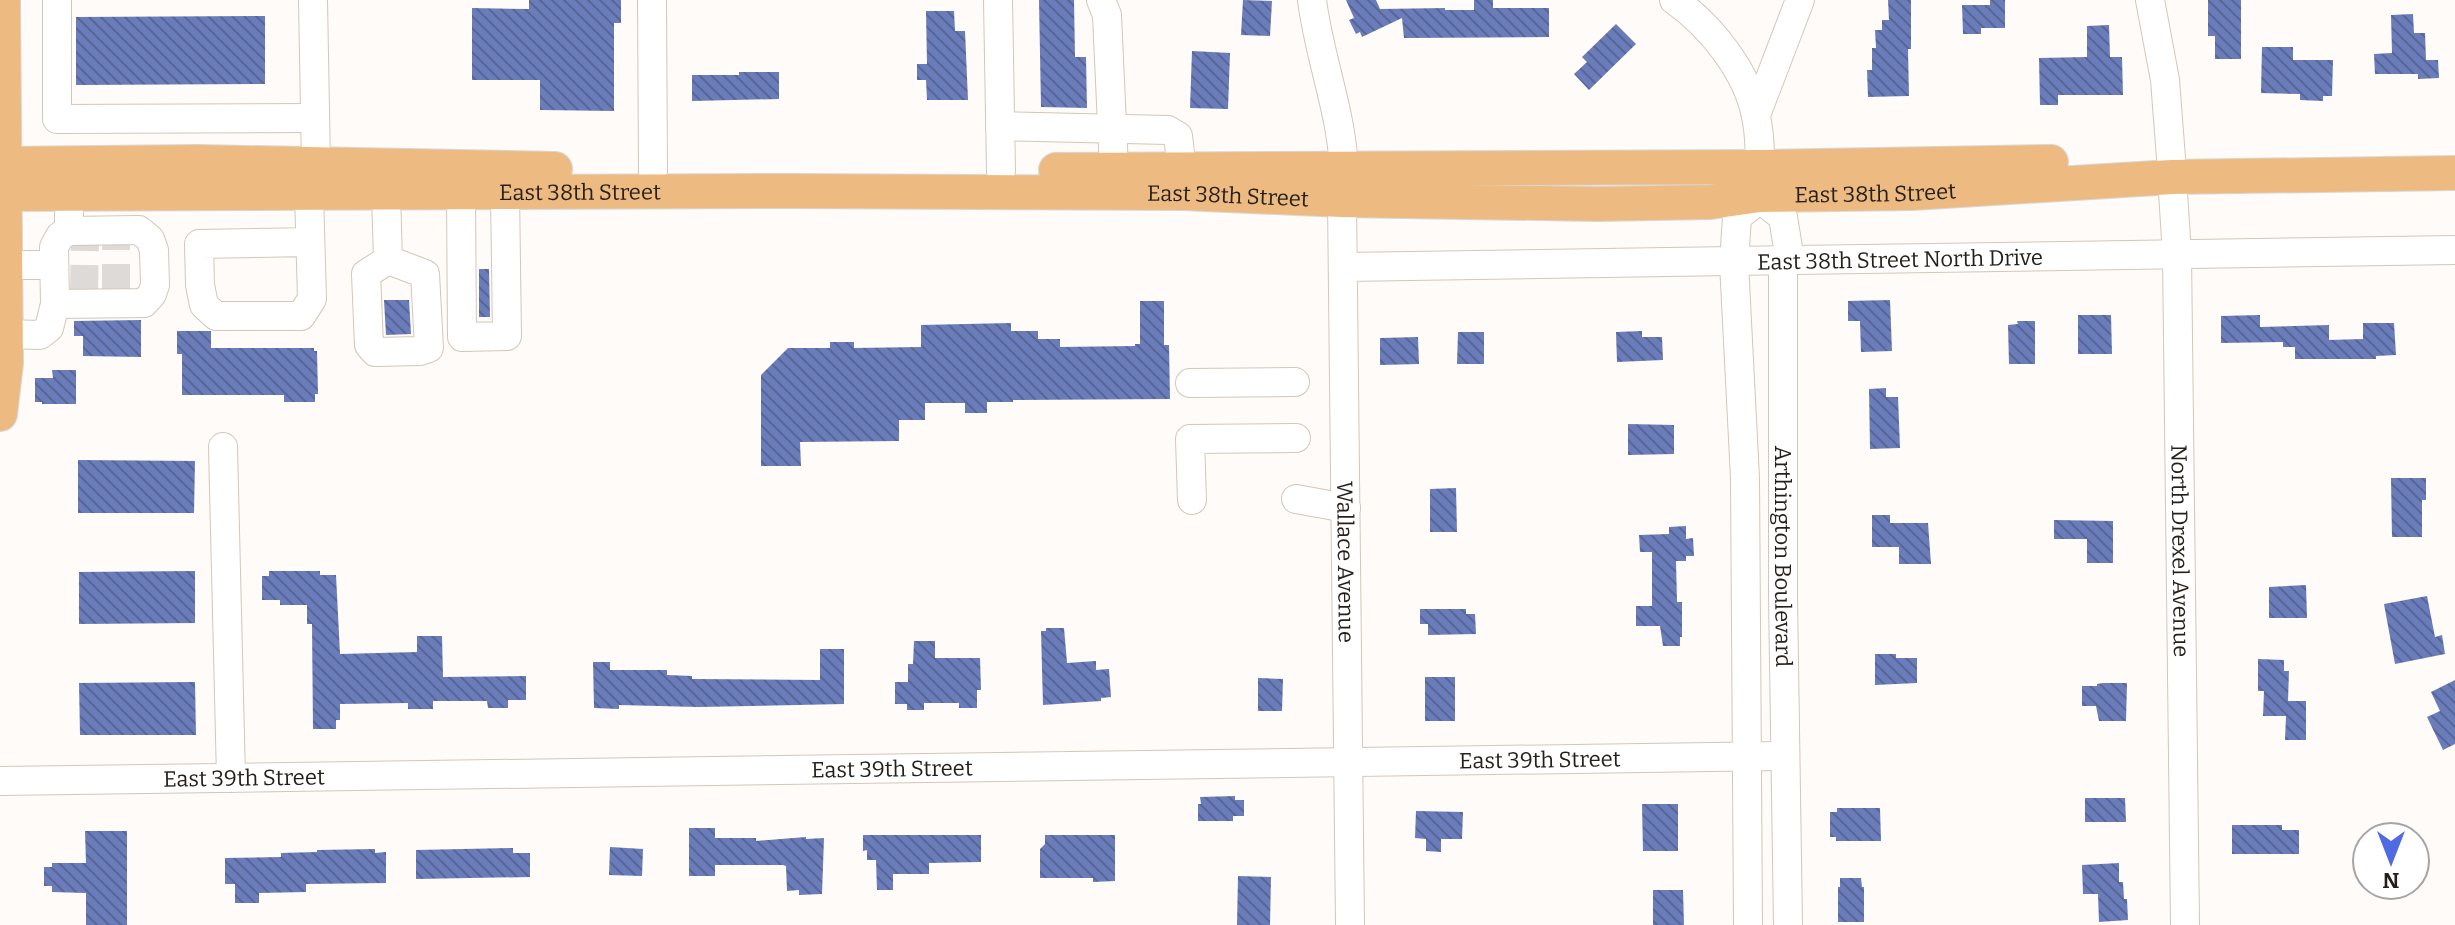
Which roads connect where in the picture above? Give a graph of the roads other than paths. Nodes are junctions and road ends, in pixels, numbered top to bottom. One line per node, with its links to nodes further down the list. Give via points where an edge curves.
1 (3, 0): 24 (main road)
2 (57, 0): 12 (street, via 57,119)
3 (313, 0): 13 (street)
4 (652, 0): 21 (street)
5 (998, 0): 14 (street)
6 (1101, 0): 15 (street, via 1107,15)
7 (1312, 0): 26 (street, Wallace Avenue, via 1341,138)
8 (1674, 0): 11 (street, via 1725,50)
9 (1800, 0): 11 (street)
10 (2150, 0): 18 (street, North Drexel Avenue, via 2165,80)
11 (1756, 115): 27 (street)
12 (197, 118): 13 (street); 17 (street)
13 (315, 118): 25 (street)
14 (1000, 126): 15 (street); 22 (street)
15 (1112, 129): 19 (street); 20 (street, via 1168,130 1178,136)
16 (2455, 150): 18 (main road, East 38th Street)
17 (198, 162): 24 (main road, East 38th Street); 25 (main road, East 38th Street)
18 (2172, 168): 23 (main road, East 38th Street); 27 (main road, East 38th Street, via 1972,164); 37 (street, North Drexel Avenue)
19 (1114, 169): 20 (main road, East 38th Street); 22 (main road, East 38th Street)
20 (1182, 169): 26 (main road, East 38th Street)
21 (653, 171): 22 (main road, East 38th Street); 25 (main road, East 38th Street)
22 (1001, 171)
23 (2455, 173)
24 (3, 179): 30 (main road, East 38th Street); 41 (main road)
25 (312, 180): 31 (main road, East 38th Street); 32 (main road, East 38th Street); 35 (street)
26 (1343, 185): 27 (main road, East 38th Street); 29 (main road, East 38th Street, via 1184,193); 43 (street, Wallace Avenue)
27 (1760, 187): 39 (street, Arthington Boulevard, via 1783,217 1788,248); 40 (street, Arthington Boulevard, via 1737,217)
28 (461, 192): 29 (main road, East 38th Street); 29 (street, via 462,337 507,336); 31 (main road, East 38th Street)
29 (505, 192)
30 (67, 193): 32 (main road, East 38th Street); 33 (street)
31 (386, 193): 38 (street)
32 (140, 194): 34 (street)
33 (79, 233): 34 (street); 42 (street, via 60,236)
34 (124, 233): 44 (street, via 150,239 154,250 155,285 144,303 84,298)
35 (310, 242)
36 (2455, 250): 37 (street, East 38th Street North Drive)
37 (2177, 254): 39 (street, East 38th Street North Drive); 62 (street, North Drexel Avenue)
38 (388, 260)
39 (1783, 262): 40 (street, East 38th Street North Drive); 54 (street, Arthington Boulevard)
40 (1734, 263): 43 (street, East 38th Street North Drive); 55 (street, Arthington Boulevard, via 1745,478)
41 (5, 265): 42 (street); 45 (main road)
42 (54, 265): 44 (street)
43 (1344, 267): 53 (street, Wallace Avenue)
44 (55, 304): 45 (street, via 49,328 40,335)
45 (6, 334): 48 (main road)
46 (1295, 382): 47 (street)
47 (1190, 383)
48 (0, 414)
49 (1296, 438): 52 (street, via 1190,439)
50 (223, 447): 57 (street)
51 (1296, 499): 53 (street)
52 (1192, 500)
53 (1346, 508): 56 (street, Wallace Avenue)
54 (1784, 756): 55 (street, East 39th Street); 61 (street, Arthington Boulevard)
55 (1746, 757): 56 (street, East 39th Street); 60 (street, Arthington Boulevard)
56 (1348, 762): 57 (street, East 39th Street); 59 (street, Wallace Avenue)
57 (231, 778): 58 (street, East 39th Street)
58 (0, 781)
59 (1350, 925)
60 (1748, 925)
61 (1788, 925)
62 (2185, 925)

